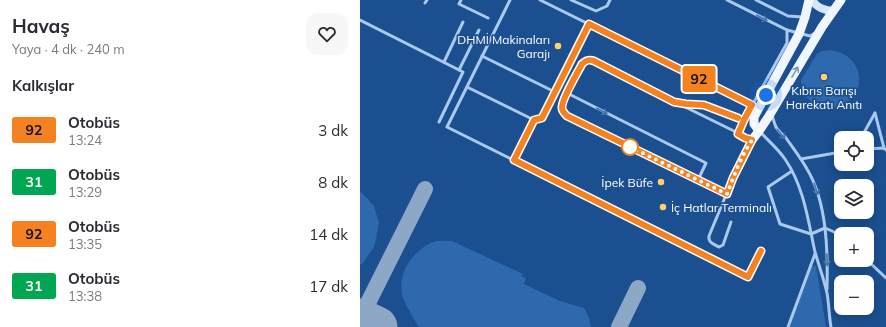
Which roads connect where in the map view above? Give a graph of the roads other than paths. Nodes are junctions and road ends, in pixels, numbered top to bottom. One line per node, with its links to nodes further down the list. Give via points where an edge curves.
1 (461, 0): 12 (lane, via 459,4)
2 (510, 0): 20 (lane)
3 (540, 0): 15 (lane)
4 (571, 0): 5 (lane, via 596,12 607,6)
5 (610, 0)
6 (728, 0): 17 (lane, one-way to 17)
7 (756, 0): 11 (lane, via 788,16)
8 (811, 0): 10 (main road, via 819,8); 11 (main road)
9 (841, 0): 10 (main road)
10 (833, 11): 18 (main road)
11 (805, 17): 19 (main road)
12 (488, 18)
13 (360, 20): 21 (lane)
14 (463, 22): 21 (lane)
15 (589, 24): 24 (lane); 27 (lane)
16 (478, 30): 22 (lane)
17 (787, 30): 19 (lane); 27 (lane, via 787,42)
18 (819, 31): 19 (lane, via 810,36); 28 (main road, one-way to 18)
19 (799, 34): 32 (main road, via 754,117 754,124)
20 (482, 56): 23 (lane); 24 (lane)
21 (444, 62): 22 (lane)
22 (459, 70): 31 (lane, via 463,72)
23 (467, 87): 29 (lane); 40 (lane, via 447,127)
24 (555, 92): 29 (lane, via 542,118)
25 (567, 94): 26 (lane, via 582,64 590,60); 42 (lane, via 562,106 567,116); 42 (lane, one-way to 42, via 706,163)
26 (674, 102): 30 (lane, via 704,105); 34 (lane)
27 (752, 105): 30 (lane)
28 (772, 112): 32 (main road); 39 (lane, one-way to 39, via 776,126)
29 (534, 120): 40 (lane)
30 (744, 120): 34 (lane)
31 (439, 122)
32 (759, 131): 35 (main road); 41 (lane, via 780,152)
33 (865, 131): 37 (lane, via 875,113)
34 (738, 134): 35 (lane)
35 (752, 140): 43 (lane)
36 (874, 149): 37 (lane)
37 (885, 149)
38 (834, 153): 39 (lane)
39 (801, 159): 45 (lane, one-way to 45, via 815,185)
40 (514, 160): 48 (lane, via 748,277)
41 (792, 171): 47 (lane, via 802,194); 47 (lane, via 768,187 780,224)
42 (698, 180): 43 (lane)
43 (727, 194): 44 (lane, via 709,236 711,243 719,247 723,245)
44 (731, 222)
45 (825, 228): 46 (lane); 47 (lane); 52 (lane, one-way to 52)
46 (834, 232)
47 (811, 234): 49 (lane)
48 (761, 251)
49 (816, 253): 52 (lane); 53 (lane)
50 (874, 267): 51 (lane)
51 (886, 278)
52 (827, 293): 54 (lane)
53 (788, 327)
54 (831, 327)

